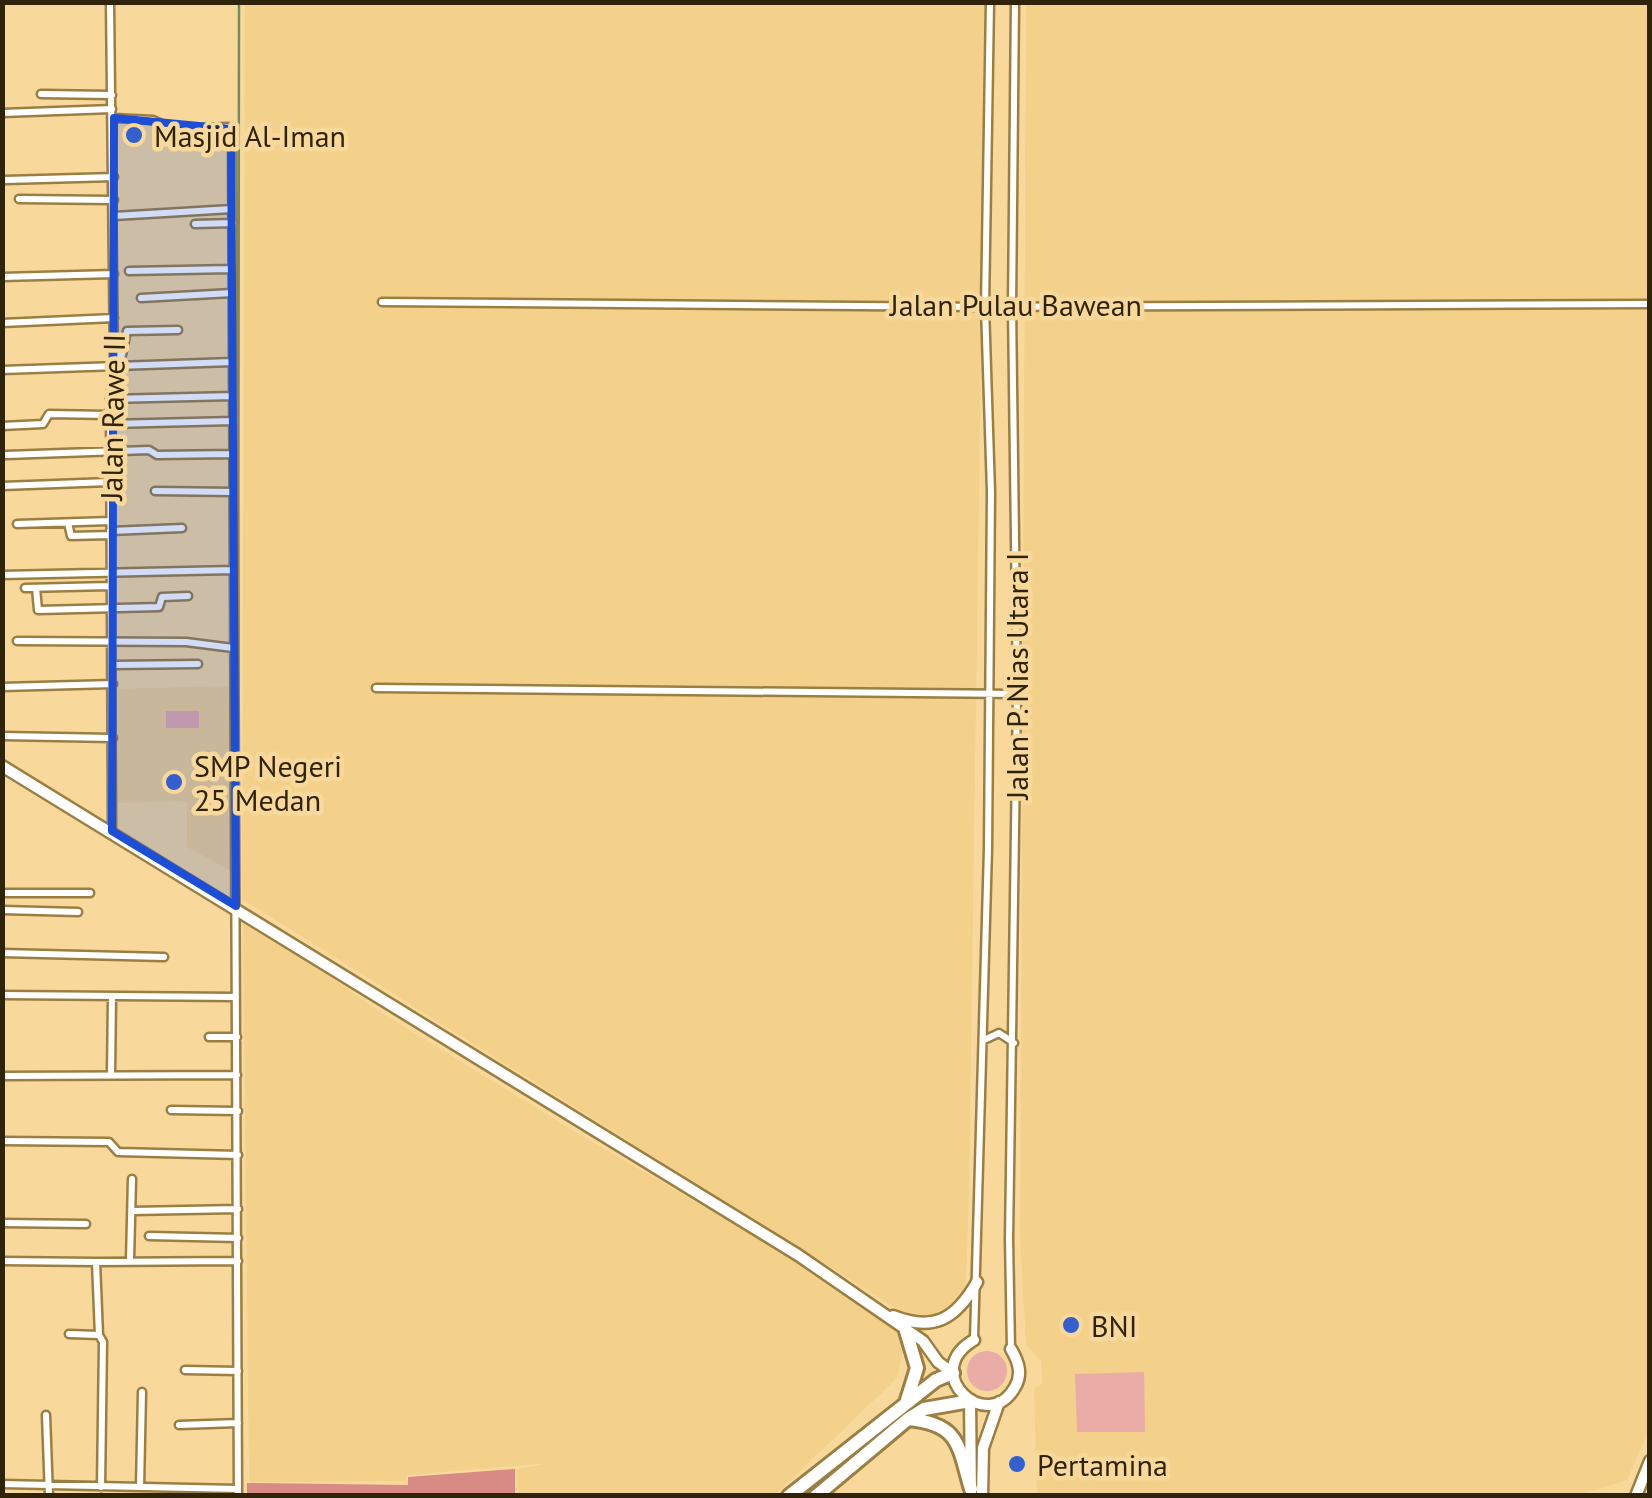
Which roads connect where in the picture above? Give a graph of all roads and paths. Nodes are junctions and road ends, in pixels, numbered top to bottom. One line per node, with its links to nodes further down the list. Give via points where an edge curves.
1 (110, 2): 5 (street, Jalan Rawe II)
2 (990, 2): 24 (street, Jalan P. Nias Utara I)
3 (1015, 2): 25 (street, Jalan P. Nias Utara I)
4 (41, 94): 5 (street)
5 (112, 95): 7 (street, Jalan Rawe II)
6 (2, 113): 7 (street)
7 (113, 114): 8 (street, Jalan Rawe II); 12 (street, via 173,130 231,129)
8 (114, 178): 9 (street); 11 (street, Jalan Rawe II)
9 (5, 180)
10 (19, 200): 11 (street)
11 (114, 200): 13 (street, Jalan Rawe II)
12 (232, 209): 13 (street); 14 (street)
13 (114, 216): 18 (street, Jalan Rawe II)
14 (233, 223): 15 (street); 16 (street)
15 (195, 224)
16 (232, 269): 17 (street); 20 (street)
17 (129, 271)
18 (114, 274): 19 (street); 26 (street, Jalan Rawe II)
19 (2, 276)
20 (232, 293): 21 (street); 30 (street)
21 (141, 298)
22 (382, 302): 24 (street, Jalan Pulau Bawean)
23 (1650, 304): 25 (street, Jalan Pulau Bawean)
24 (985, 306): 25 (street, Jalan Pulau Bawean); 65 (street, Jalan P. Nias Utara I)
25 (1012, 306): 66 (street, Jalan P. Nias Utara I)
26 (114, 318): 27 (street); 29 (street, Jalan Rawe II)
27 (2, 323)
28 (178, 330): 29 (street, via 127,331)
29 (114, 362): 30 (street); 31 (street); 33 (street, Jalan Rawe II)
30 (232, 362): 32 (street)
31 (2, 370)
32 (232, 396): 33 (street); 35 (street)
33 (110, 399): 34 (street, Jalan Rawe II)
34 (110, 420): 35 (street); 36 (street, via 49,414 42,424); 37 (street, Jalan Rawe II)
35 (233, 421): 38 (street)
36 (2, 426)
37 (110, 452): 38 (street); 39 (street); 40 (street, Jalan Rawe II)
38 (233, 454): 43 (street)
39 (6, 455)
40 (110, 482): 41 (street); 44 (street, Jalan Rawe II)
41 (2, 486)
42 (154, 492): 43 (street)
43 (233, 492): 49 (street)
44 (110, 521): 45 (street); 48 (street, Jalan Rawe II)
45 (68, 522): 46 (street); 48 (street, via 71,536)
46 (17, 524)
47 (182, 528): 48 (street)
48 (110, 533): 50 (street, Jalan Rawe II)
49 (233, 570): 50 (street); 59 (street)
50 (110, 572): 51 (street); 52 (street, Jalan Rawe II)
51 (2, 576)
52 (110, 586): 54 (street); 56 (street, Jalan Rawe II)
53 (25, 588): 54 (street)
54 (36, 588): 56 (street, via 38,610)
55 (188, 596): 56 (street, via 162,596 158,607)
56 (110, 608): 58 (street, Jalan Rawe II)
57 (17, 641): 58 (street)
58 (110, 643): 59 (street); 61 (street, Jalan Rawe II)
59 (232, 648): 74 (street)
60 (198, 664): 61 (street)
61 (112, 665): 62 (street, Jalan Rawe II)
62 (113, 684): 63 (street); 68 (street, Jalan Rawe II)
63 (2, 686)
64 (376, 688): 65 (street)
65 (990, 694): 66 (street); 83 (street, Jalan P. Nias Utara I)
66 (1018, 694): 84 (street, Jalan P. Nias Utara I)
67 (2, 736): 68 (street)
68 (113, 738): 70 (street, Jalan Rawe II)
69 (2, 766): 70 (street)
70 (112, 831): 74 (street)
71 (2, 893): 72 (street)
72 (90, 893)
73 (2, 910): 75 (street)
74 (242, 910): 80 (street); 104 (street)
75 (78, 912)
76 (2, 953): 77 (street)
77 (164, 957)
78 (2, 995): 79 (street)
79 (112, 997): 80 (street); 85 (street)
80 (236, 997): 82 (street)
81 (208, 1037): 82 (street)
82 (237, 1037): 86 (street)
83 (983, 1041): 84 (street, via 999,1032); 103 (street, Jalan P. Nias Utara I)
84 (1014, 1043): 109 (street, Jalan P. Nias Utara I)
85 (112, 1075): 86 (street); 87 (street)
86 (237, 1075): 89 (street)
87 (2, 1076)
88 (171, 1110): 89 (street)
89 (238, 1111): 91 (street)
90 (2, 1141): 91 (street, via 109,1142 118,1152)
91 (238, 1156): 93 (street)
92 (132, 1178): 94 (street)
93 (238, 1209): 94 (street); 98 (street)
94 (132, 1211): 99 (street)
95 (2, 1223): 96 (street)
96 (86, 1224)
97 (149, 1236): 98 (street)
98 (238, 1238): 101 (street)
99 (130, 1260): 101 (street); 102 (street)
100 (2, 1261): 102 (street)
101 (238, 1261): 111 (street)
102 (96, 1262): 107 (street)
103 (976, 1282): 104 (street, via 962,1307 938,1323); 108 (street, Jalan P. Nias Utara I)
104 (882, 1312): 105 (street)
105 (906, 1330): 112 (street); 116 (highway, via 917,1368)
106 (69, 1334): 107 (street)
107 (99, 1335): 123 (street)
108 (974, 1340): 112 (street, via 958,1353)
109 (1011, 1350): 115 (street, via 1018,1379)
110 (185, 1370): 111 (street)
111 (238, 1371): 118 (street)
112 (953, 1373): 114 (street); 116 (highway)
113 (142, 1392): 124 (street)
114 (970, 1401): 115 (street); 116 (highway); 126 (street)
115 (999, 1402): 126 (street)
116 (906, 1413): 126 (highway, via 951,1432); 128 (highway); 129 (highway)
117 (46, 1415): 122 (street)
118 (238, 1423): 119 (street); 125 (street)
119 (179, 1425)
120 (1650, 1461): 130 (street)
121 (2, 1484): 122 (street)
122 (50, 1486): 123 (street); 127 (street)
123 (101, 1487): 124 (street)
124 (140, 1487): 125 (street)
125 (238, 1492)
126 (975, 1494)
127 (49, 1496)
128 (790, 1496)
129 (816, 1496)
130 (1636, 1496)

